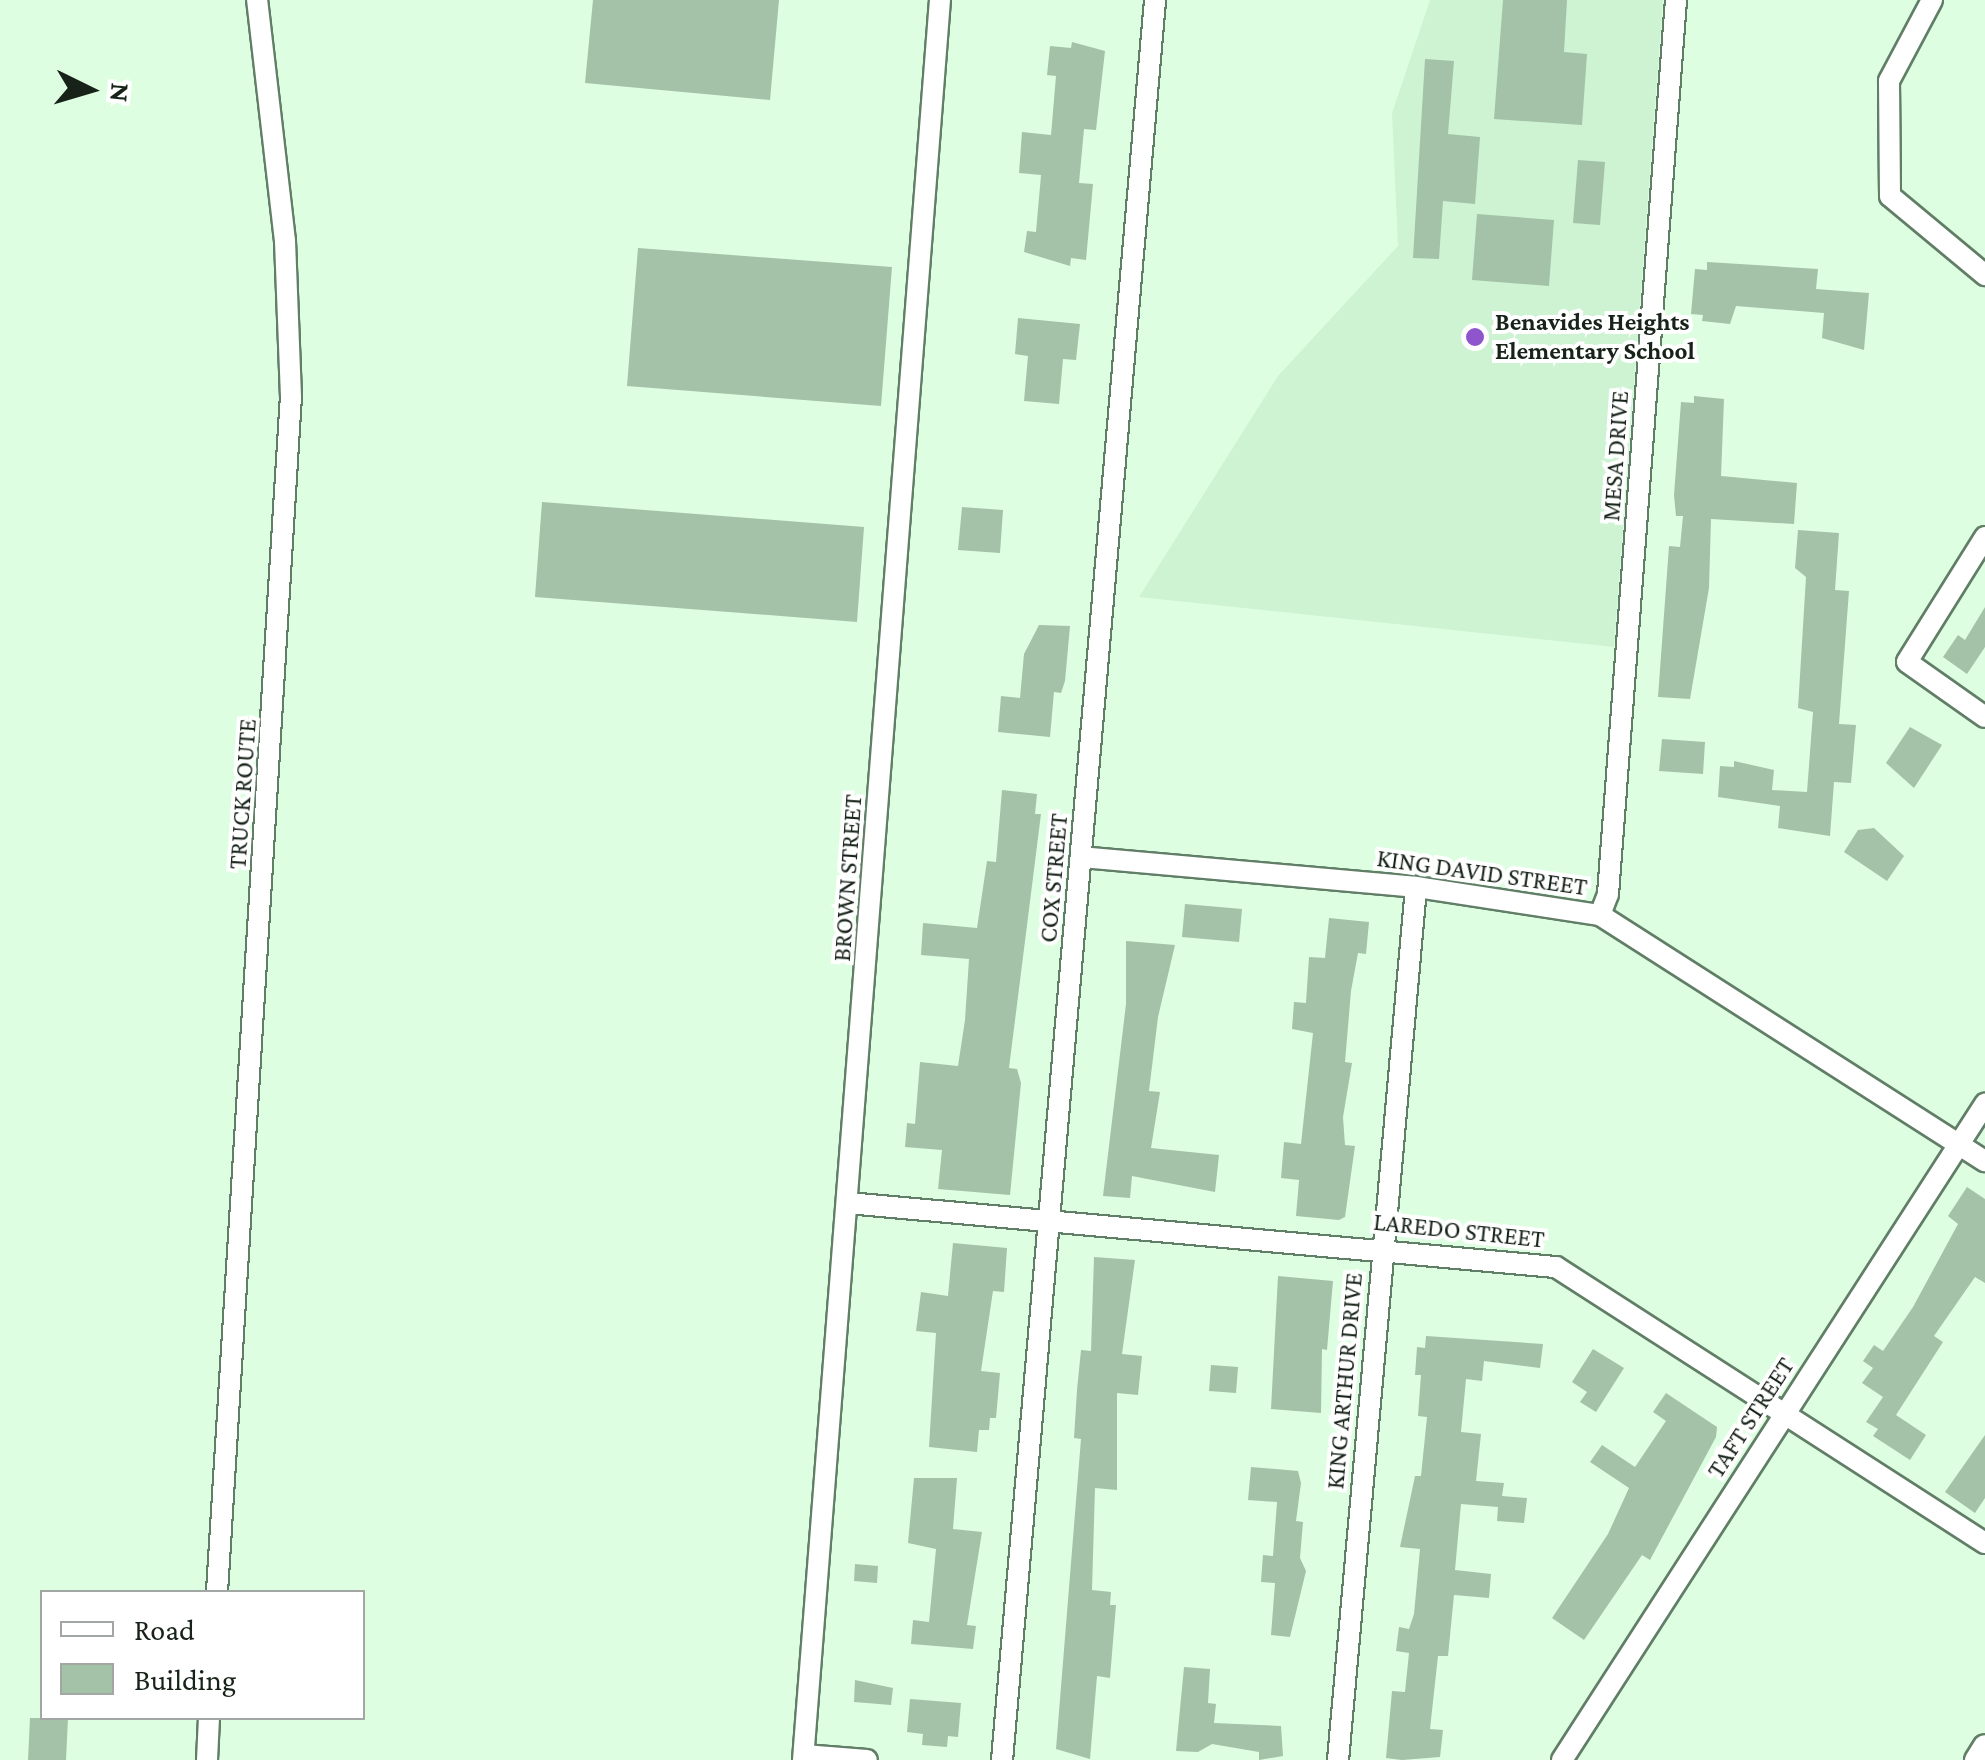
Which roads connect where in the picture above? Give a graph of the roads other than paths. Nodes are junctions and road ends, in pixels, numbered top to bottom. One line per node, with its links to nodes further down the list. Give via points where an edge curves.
1 (258, 0): 20 (street, TRUCK ROUTE, via 282,202 291,397)
2 (940, 0): 15 (street, BROWN STREET)
3 (1155, 0): 9 (street, COX STREET)
4 (1676, 0): 11 (street, MESA DRIVE, via 1608,894)
5 (1932, 0): 6 (street, via 1888,81 1890,196)
6 (1985, 275)
7 (1985, 537): 8 (street, via 1907,662)
8 (1985, 717)
9 (1081, 857): 10 (street, KING DAVID STREET); 16 (street, COX STREET)
10 (1416, 888): 11 (street, KING DAVID STREET); 17 (street, KING ARTHUR DRIVE)
11 (1600, 915): 13 (street, KING DAVID STREET)
12 (1985, 1104): 13 (street, TAFT STREET)
13 (1957, 1146): 14 (street, KING DAVID STREET); 18 (street, TAFT STREET)
14 (1985, 1161)
15 (848, 1203): 16 (street, LAREDO STREET); 23 (street, BROWN STREET)
16 (1050, 1220): 17 (street, LAREDO STREET); 26 (street, COX STREET)
17 (1381, 1248): 18 (street, LAREDO STREET, via 1556,1267); 27 (street, KING ARTHUR DRIVE)
18 (1782, 1416): 19 (street, LAREDO STREET); 28 (street, TAFT STREET)
19 (1985, 1543)
20 (217, 1590)
21 (209, 1720): 24 (street)
22 (1985, 1747): 29 (main road)
23 (804, 1758): 25 (street)
24 (207, 1760)
25 (867, 1760)
26 (1002, 1760)
27 (1338, 1760)
28 (1562, 1760)
29 (1977, 1760)

